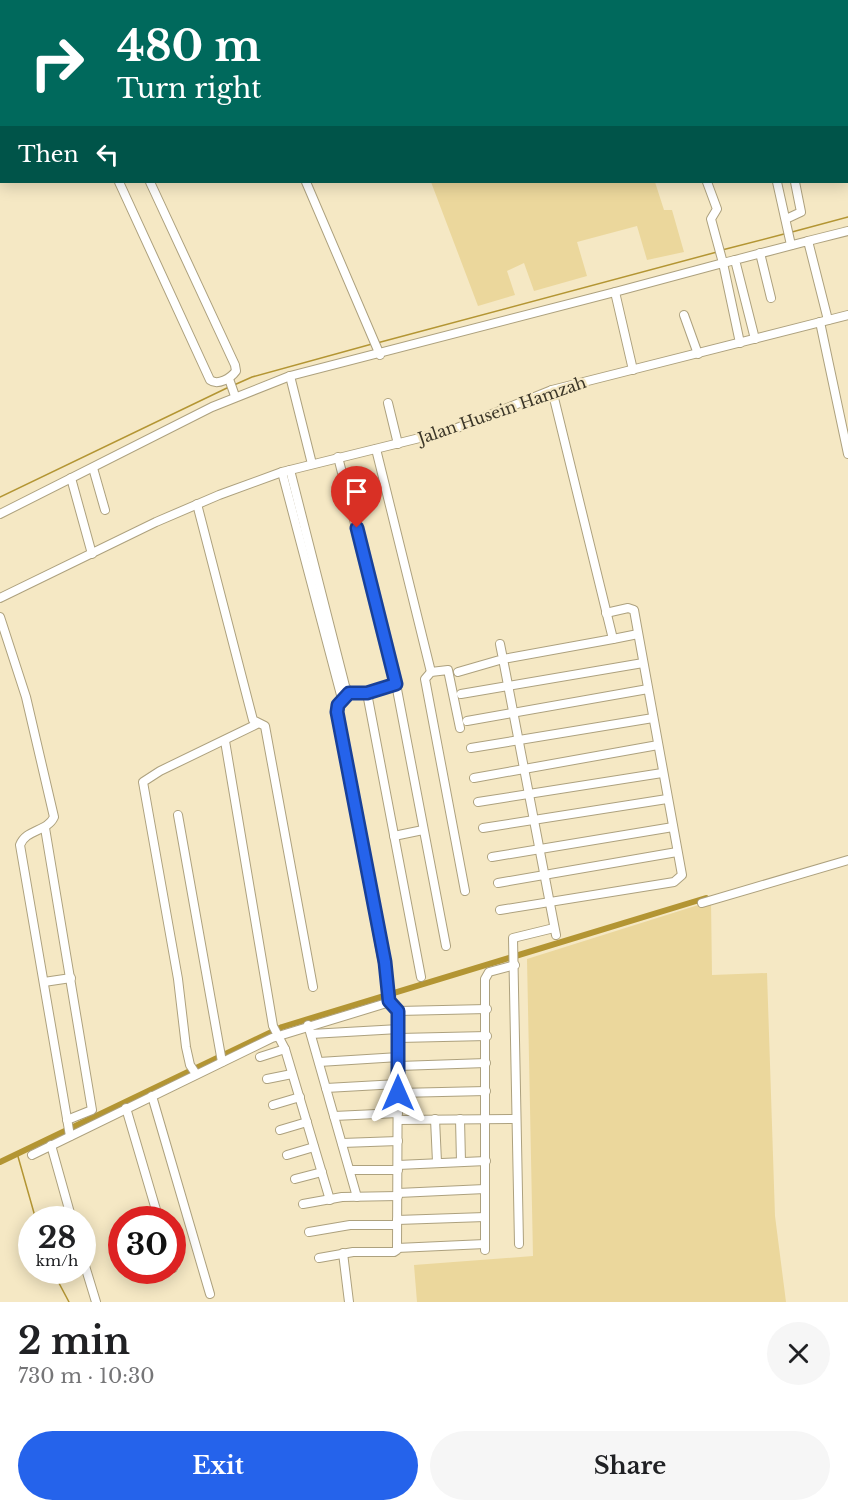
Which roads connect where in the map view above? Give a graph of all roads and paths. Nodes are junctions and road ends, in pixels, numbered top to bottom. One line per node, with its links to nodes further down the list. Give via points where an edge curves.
1 (119, 183): 27 (street, via 210,380)
2 (150, 183): 27 (street, via 236,365)
3 (306, 183): 23 (street)
4 (707, 183): 13 (street, via 717,209 711,219)
5 (777, 183): 7 (street)
6 (795, 183): 7 (street, via 801,212)
7 (786, 219): 10 (street)
8 (848, 231): 9 (street)
9 (808, 241): 10 (street); 20 (street)
10 (791, 243): 11 (street)
11 (760, 253): 12 (street); 17 (street)
12 (735, 260): 13 (street); 14 (street)
13 (723, 262): 15 (street); 16 (street)
14 (738, 273): 15 (street); 21 (street)
15 (726, 276): 22 (street)
16 (615, 292): 23 (street); 25 (street)
17 (771, 298)
18 (684, 315): 24 (street)
19 (848, 315): 20 (street, Jalan Husein Hamzah)
20 (824, 321): 21 (street, Jalan Husein Hamzah); 33 (street)
21 (755, 339): 22 (street, Jalan Husein Hamzah)
22 (740, 343): 24 (street, Jalan Husein Hamzah)
23 (380, 353): 26 (street)
24 (698, 354): 25 (street, Jalan Husein Hamzah)
25 (633, 370): 28 (street, Jalan Husein Hamzah)
26 (290, 376): 29 (street); 35 (street)
27 (230, 380): 29 (street)
28 (552, 390): 31 (street, Jalan Husein Hamzah, via 452,430); 44 (street)
29 (235, 395): 36 (street)
30 (387, 403): 31 (street)
31 (398, 444): 32 (street, Jalan Husein Hamzah)
32 (376, 449): 34 (street, Jalan Husein Hamzah); 51 (street)
33 (848, 454)
34 (338, 457): 35 (street, Jalan Husein Hamzah); 53 (street)
35 (312, 464): 37 (street, Jalan Husein Hamzah)
36 (93, 468): 38 (street); 40 (street)
37 (286, 471): 39 (street, Jalan Husein Hamzah); 57 (street)
38 (71, 478): 41 (street); 42 (street)
39 (197, 504): 42 (street, Jalan Husein Hamzah); 62 (street)
40 (105, 510)
41 (0, 514)
42 (92, 554): 43 (street, Jalan Husein Hamzah)
43 (0, 598)
44 (606, 613): 46 (street, via 632,608); 47 (street)
45 (0, 617): 77 (street, via 26,697 51,796 54,817)
46 (638, 634): 47 (street); 50 (street)
47 (613, 639): 49 (street)
48 (500, 644): 49 (street)
49 (503, 658): 52 (street); 54 (street)
50 (643, 663): 54 (street); 55 (street)
51 (432, 672): 63 (street, via 448,670); 87 (street, via 425,679)
52 (458, 672)
53 (396, 684): 56 (street); 79 (street)
54 (507, 686): 58 (street); 59 (street)
55 (648, 689): 59 (street); 60 (street)
56 (367, 693): 57 (street); 80 (street)
57 (345, 694): 97 (street, via 337,712)
58 (461, 694)
59 (513, 713): 61 (street); 64 (street)
60 (653, 718): 64 (street); 66 (street)
61 (467, 721)
62 (257, 724): 65 (street); 96 (street, via 265,726)
63 (460, 728)
64 (518, 740): 67 (street); 68 (street)
65 (225, 741): 103 (street, via 273,1026); 113 (street, via 160,771 143,785 190,1065)
66 (658, 746): 68 (street); 69 (street)
67 (471, 748)
68 (523, 767): 70 (street); 71 (street)
69 (662, 773): 71 (street); 72 (street)
70 (474, 777)
71 (529, 794): 73 (street); 75 (street)
72 (667, 799): 75 (street); 76 (street)
73 (478, 802)
74 (178, 815): 109 (street)
75 (534, 821): 78 (street); 81 (street)
76 (673, 826): 81 (street); 82 (street)
77 (45, 828): 94 (street); 95 (street, via 23,838 20,844)
78 (483, 828)
79 (423, 830): 80 (street); 91 (street)
80 (393, 836): 93 (street)
81 (539, 848): 83 (street); 85 (street)
82 (677, 852): 85 (street); 88 (street, via 682,875 678,881)
83 (492, 857)
84 (848, 861): 89 (street)
85 (544, 874): 86 (street); 88 (street)
86 (498, 884)
87 (465, 891)
88 (549, 902): 90 (street); 92 (street, via 555,932 513,938)
89 (702, 903)
90 (500, 910)
91 (446, 946)
92 (514, 960): 98 (street, via 489,972 485,979); 128 (street)
93 (421, 977)
94 (71, 978): 95 (street); 129 (street, via 92,1110)
95 (44, 982): 129 (street)
96 (313, 987)
97 (390, 1001): 99 (street); 100 (street)
98 (487, 1010): 99 (street); 104 (street)
99 (398, 1011): 101 (street)
100 (308, 1025): 102 (street); 103 (street)
101 (399, 1029): 102 (street); 105 (street)
102 (311, 1034): 110 (street)
103 (278, 1035): 106 (street); 109 (street)
104 (487, 1036): 105 (street); 111 (street)
105 (399, 1038): 108 (street)
106 (285, 1049): 107 (street); 114 (street)
107 (260, 1057)
108 (399, 1057): 110 (street); 112 (street)
109 (222, 1061): 113 (street)
110 (319, 1062): 116 (street)
111 (486, 1063): 112 (street); 118 (street)
112 (399, 1066): 117 (street)
113 (196, 1074): 119 (street)
114 (292, 1074): 115 (street); 120 (street)
115 (267, 1079)
116 (326, 1088): 117 (street); 123 (street)
117 (398, 1089): 118 (street); 124 (street)
118 (486, 1091): 125 (street)
119 (152, 1096): 122 (street); 161 (street)
120 (300, 1097): 121 (street); 130 (street)
121 (273, 1105)
122 (126, 1108): 132 (street); 152 (street)
123 (334, 1116): 124 (street); 134 (street)
124 (398, 1117): 126 (street); 133 (street)
125 (486, 1118): 127 (street); 128 (street); 139 (street)
126 (435, 1119): 127 (street); 140 (street)
127 (460, 1119): 141 (street)
128 (515, 1119): 156 (street)
129 (68, 1121): 132 (street)
130 (307, 1122): 131 (street); 136 (street)
131 (280, 1130)
132 (70, 1134): 135 (street)
133 (398, 1141): 134 (street); 142 (street)
134 (342, 1143): 143 (street)
135 (51, 1145): 137 (street); 151 (street)
136 (314, 1147): 138 (street); 144 (street)
137 (32, 1155)
138 (286, 1155)
139 (486, 1161): 141 (street); 146 (street)
140 (437, 1162): 141 (street); 142 (street)
141 (460, 1162)
142 (398, 1167): 143 (street); 147 (street)
143 (350, 1170): 148 (street)
144 (322, 1172): 145 (street); 149 (street)
145 (295, 1179)
146 (485, 1189): 147 (street); 153 (street)
147 (398, 1194): 148 (street); 154 (street)
148 (357, 1197): 149 (street)
149 (330, 1200): 150 (street)
150 (303, 1204)
151 (68, 1206)
152 (155, 1206)
153 (485, 1217): 154 (street); 157 (street, via 485,1247)
154 (397, 1222): 155 (street); 157 (street)
155 (309, 1232)
156 (519, 1244)
157 (397, 1248): 158 (street, via 394,1252)
158 (343, 1253): 159 (street); 163 (street)
159 (319, 1258)
160 (91, 1284): 162 (street)
161 (210, 1294)
162 (96, 1302)
163 (349, 1302)

